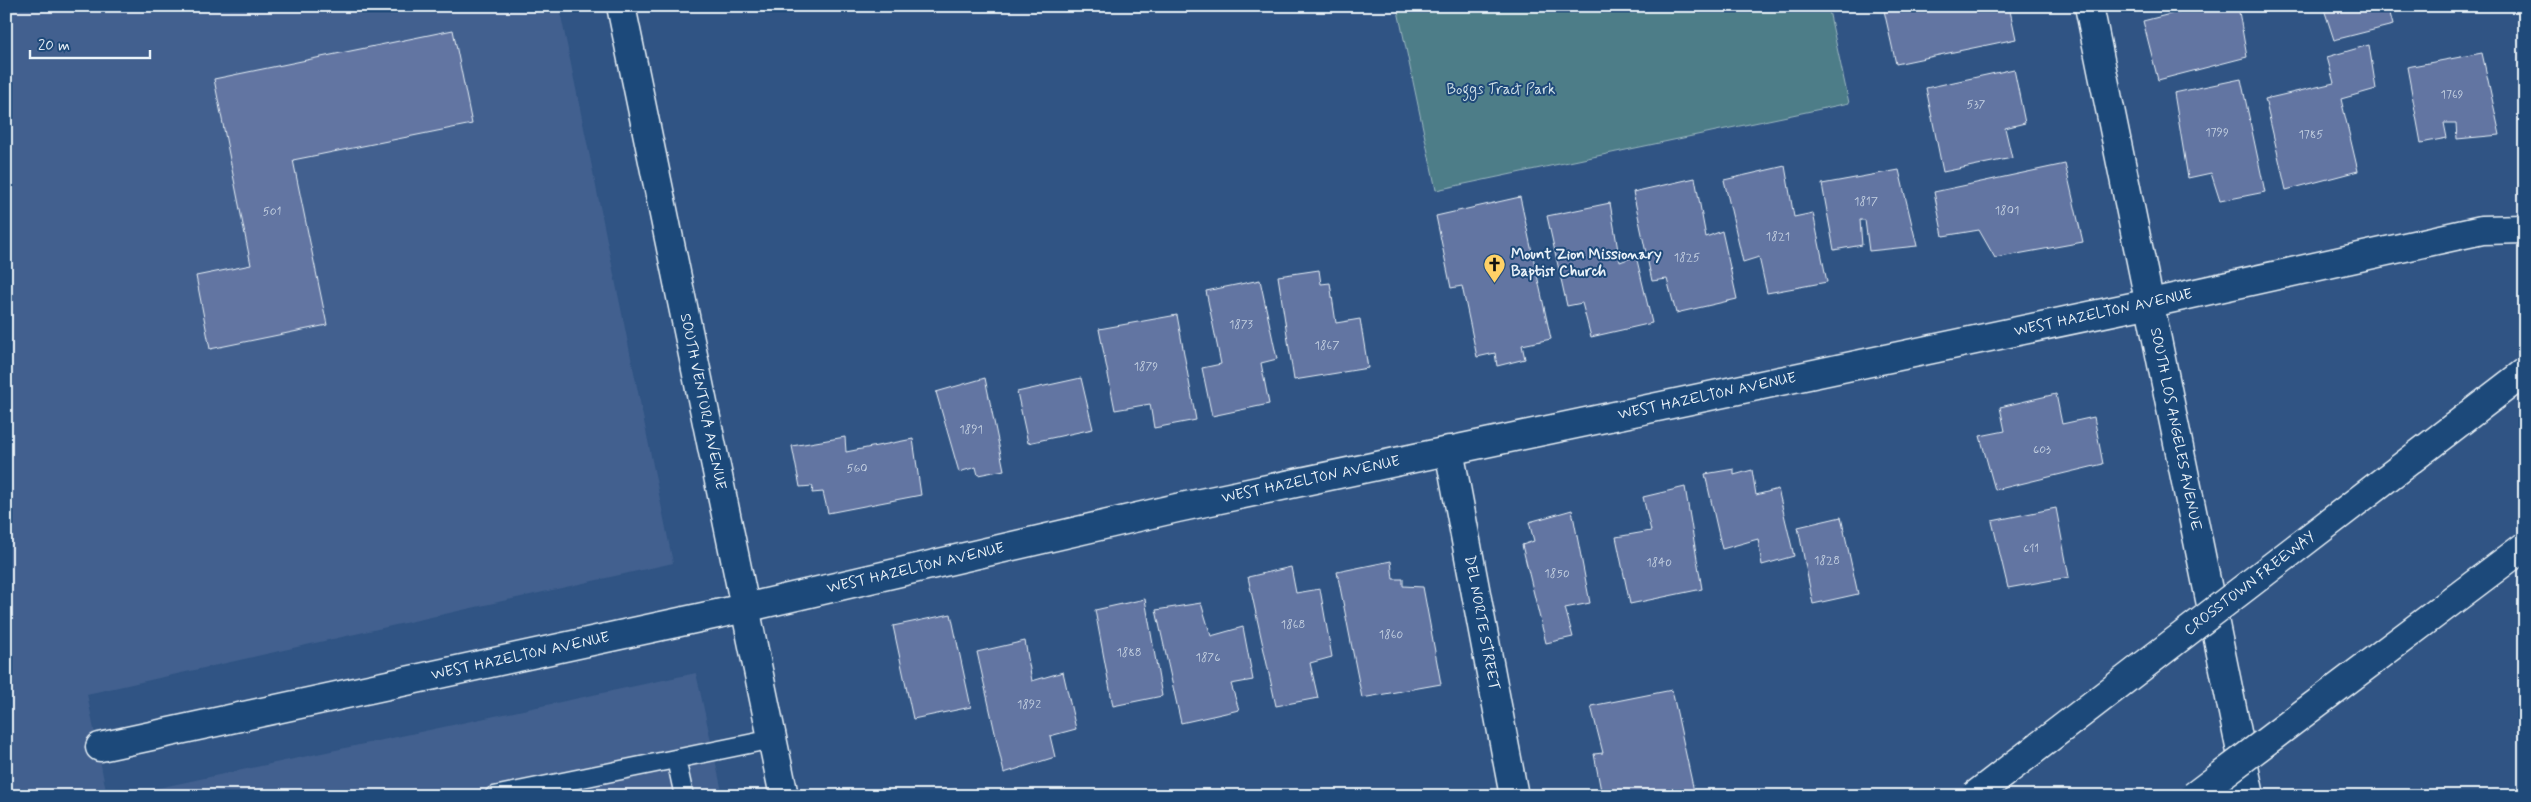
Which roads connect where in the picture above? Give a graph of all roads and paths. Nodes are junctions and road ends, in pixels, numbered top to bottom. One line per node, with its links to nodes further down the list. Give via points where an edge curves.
1 (621, 6): 8 (main road, SOUTH VENTURA AVENUE)
2 (2089, 6): 4 (main road, SOUTH LOS ANGELES AVENUE)
3 (2525, 229): 4 (main road, WEST HAZELTON AVENUE, via 2482,230)
4 (2151, 303): 6 (main road, WEST HAZELTON AVENUE); 18 (main road, SOUTH LOS ANGELES AVENUE)
5 (2525, 372): 16 (main road, CROSSTOWN FREEWAY, bridge)
6 (1449, 450): 8 (main road, WEST HAZELTON AVENUE, via 1177,508); 15 (main road, DEL NORTE STREET)
7 (2525, 546): 17 (main road, bridge)
8 (745, 608): 9 (main road, SOUTH VENTURA AVENUE); 10 (main road, WEST HAZELTON AVENUE)
9 (773, 739): 11 (lane); 14 (main road, SOUTH VENTURA AVENUE)
10 (100, 747)
11 (676, 759): 12 (lane); 13 (lane)
12 (494, 796)
13 (684, 796)
14 (784, 796)
15 (1514, 796)
16 (1974, 796)
17 (2194, 796)
18 (2250, 796)

